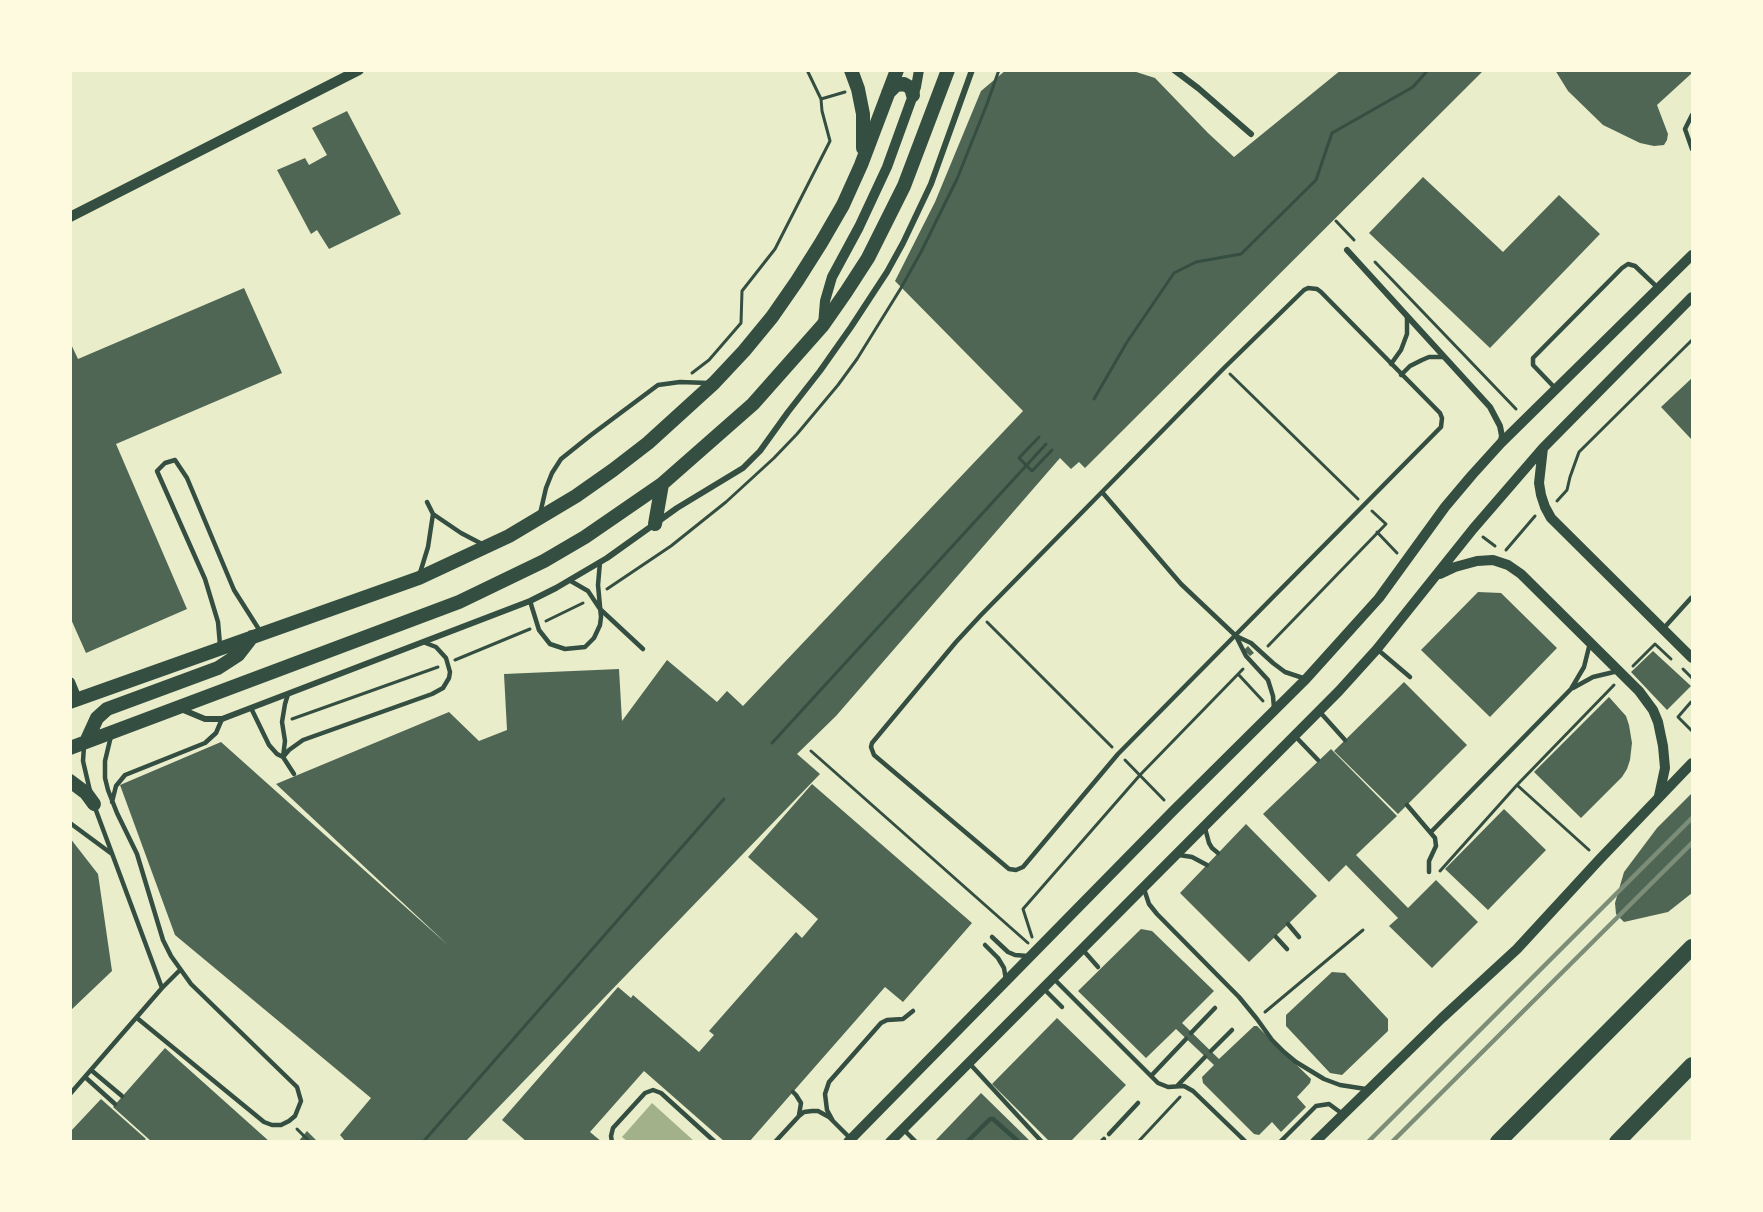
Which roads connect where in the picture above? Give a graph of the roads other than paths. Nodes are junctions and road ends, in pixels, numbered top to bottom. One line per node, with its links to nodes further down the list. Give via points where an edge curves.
1 (360, 70): 14 (street)
2 (851, 70): 13 (main road, via 863,114)
3 (897, 70): 8 (main road)
4 (919, 70): 9 (street)
5 (948, 70): 20 (main road, via 887,222)
6 (972, 70): 33 (street, via 917,214 851,327 756,456)
7 (1174, 70): 11 (street)
8 (888, 93): 9 (main road, via 896,85 904,84); 13 (main road)
9 (913, 95): 20 (street, via 878,187 832,278)
10 (1692, 115): 12 (lane, via 1685,129)
11 (1251, 134)
12 (1692, 149)
13 (861, 165): 24 (main road, via 843,205 797,281 772,317)
14 (70, 217)
15 (1347, 250): 19 (street)
16 (1692, 255): 17 (street)
17 (1659, 289): 25 (street); 25 (lane, via 1635,266 1625,266 1533,358 1535,368)
18 (1690, 303): 27 (street)
19 (1407, 316): 21 (street); 22 (lane, via 1404,342)
20 (823, 325): 28 (main road, via 753,404)
21 (1444, 357): 23 (lane, via 1429,357); 26 (street, via 1490,407 1500,426)
22 (1391, 364): 23 (lane); 29 (lane, via 1321,292 1308,288)
23 (1401, 375): 44 (lane, via 1440,413 1441,427)
24 (714, 383): 32 (main road, via 648,443); 32 (lane, via 658,385 561,459 546,488)
25 (1556, 389): 26 (street)
26 (1501, 444): 53 (street, via 1452,499 1379,598)
27 (1543, 447): 37 (street); 42 (street, via 1539,483 1545,507 1560,527)
28 (662, 484): 33 (main road); 58 (main road, via 585,537 502,582)
29 (1102, 492): 44 (lane, via 1181,584); 44 (lane, via 956,642 874,739 874,754 1006,867 1023,867 1118,754)
30 (427, 502): 31 (lane)
31 (433, 514): 34 (lane); 36 (lane)
32 (538, 519): 34 (main road)
33 (655, 524): 35 (street)
34 (488, 546): 36 (main road)
35 (600, 562): 38 (street); 41 (lane)
36 (419, 578): 43 (main road)
37 (1435, 578): 46 (street, via 1477,561 1502,562 1521,574); 49 (street)
38 (569, 580): 40 (street); 41 (lane, via 588,591)
39 (1691, 598): 42 (lane)
40 (530, 601): 41 (lane, via 542,636 550,644 565,649 590,643 598,632); 45 (street)
41 (600, 609): 48 (lane)
42 (1663, 629): 50 (street)
43 (257, 635): 47 (main road); 47 (lane, via 187,478 175,460 165,463 157,471 205,579); 66 (main road, via 218,668 107,709 97,718)
44 (1236, 636): 53 (lane, via 1256,646 1285,672); 61 (lane, via 1246,656 1268,680 1274,696)
45 (423, 642): 56 (street); 68 (lane, via 436,647 446,658 450,672 442,688 303,740)
46 (1590, 643): 51 (street); 55 (lane, via 1584,667)
47 (221, 648): 57 (main road)
48 (643, 649)
49 (1377, 649): 52 (lane); 60 (street)
50 (1692, 658)
51 (1621, 673): 55 (lane, via 1593,676); 73 (street, via 1647,700 1658,722 1665,768)
52 (1410, 677)
53 (1306, 679): 61 (street)
54 (70, 682): 57 (street)
55 (1571, 689): 79 (lane)
56 (288, 694): 59 (street); 68 (lane, via 282,722)
57 (74, 700)
58 (178, 707): 62 (street, via 205,719); 63 (main road)
59 (251, 708): 62 (street); 68 (lane, via 269,745)
60 (1319, 711): 64 (street); 65 (lane)
61 (1273, 713): 94 (street)
62 (222, 719): 74 (lane, via 216,733 205,743 125,775 116,786)
63 (113, 732): 66 (main road); 74 (lane, via 105,770)
64 (1295, 736): 69 (lane); 78 (street)
65 (1345, 740)
66 (86, 742): 67 (main road); 75 (lane, via 83,761)
67 (70, 748)
68 (283, 757): 71 (lane)
69 (1318, 760)
70 (1692, 763): 73 (street)
71 (294, 774)
72 (70, 781): 75 (main road)
73 (1658, 798): 116 (street, via 1517,949)
74 (112, 802): 96 (lane, via 137,854 163,940)
75 (94, 804): 80 (lane)
76 (1407, 805): 79 (lane)
77 (70, 823): 80 (lane)
78 (1205, 825): 81 (lane, via 1209,843); 82 (street)
79 (1431, 832): 84 (lane, via 1436,846)
80 (112, 854): 99 (lane)
81 (1218, 854)
82 (1176, 855): 83 (lane, via 1192,857); 85 (street)
83 (1207, 865)
84 (1429, 872)
85 (1144, 887): 93 (street); 116 (lane, via 1157,914 1296,1062 1324,1079)
86 (1288, 924): 89 (lane)
87 (1276, 936): 92 (lane)
88 (992, 937): 94 (lane, via 1015,955)
89 (1299, 937)
90 (984, 945): 98 (lane, via 1004,968)
91 (1692, 947): 139 (highway)
92 (1287, 949)
93 (1083, 950): 95 (lane); 97 (street)
94 (1034, 953): 98 (street)
95 (1098, 967)
96 (180, 970): 99 (lane); 104 (lane, via 297,1087 301,1101 295,1116 281,1125 264,1122)
97 (1054, 978): 100 (street); 113 (lane)
98 (1006, 982): 127 (street)
99 (162, 988): 104 (lane)
100 (1044, 989): 101 (lane); 110 (street)
101 (1062, 1007)
102 (1215, 1008): 106 (lane)
103 (913, 1011): 124 (lane, via 903,1019 881,1023 829,1082 825,1094)
104 (137, 1018): 112 (lane)
105 (1232, 1030): 108 (lane)
106 (1191, 1033)
107 (1186, 1039): 113 (lane)
108 (1211, 1051)
109 (1205, 1057): 115 (lane)
110 (969, 1063): 125 (street); 135 (lane)
111 (1692, 1065): 140 (highway)
112 (91, 1070): 114 (lane); 119 (lane)
113 (1151, 1076): 115 (lane, via 1163,1086)
114 (85, 1077): 118 (lane); 121 (lane)
115 (1178, 1085): 136 (lane, via 1189,1088)
116 (1369, 1090): 122 (street)
117 (793, 1092): 123 (lane, via 801,1103)
118 (70, 1094)
119 (122, 1096)
120 (1138, 1103): 126 (lane)
121 (115, 1104)
122 (1344, 1115): 137 (lane, via 1329,1104 1316,1106); 138 (street)
123 (799, 1116): 124 (lane, via 818,1111); 130 (lane)
124 (833, 1121): 127 (lane)
125 (903, 1129): 131 (street); 132 (lane)
126 (1109, 1134)
127 (849, 1140)
128 (612, 1142): 129 (lane, via 614,1128 645,1093 653,1090)
129 (715, 1142)
130 (775, 1142)
131 (890, 1142)
132 (916, 1142)
133 (967, 1142): 134 (lane, via 993,1119)
134 (1019, 1142)
135 (1042, 1142)
136 (1246, 1142)
137 (1280, 1142)
138 (1315, 1142)
139 (1497, 1142)
140 (1617, 1142)

